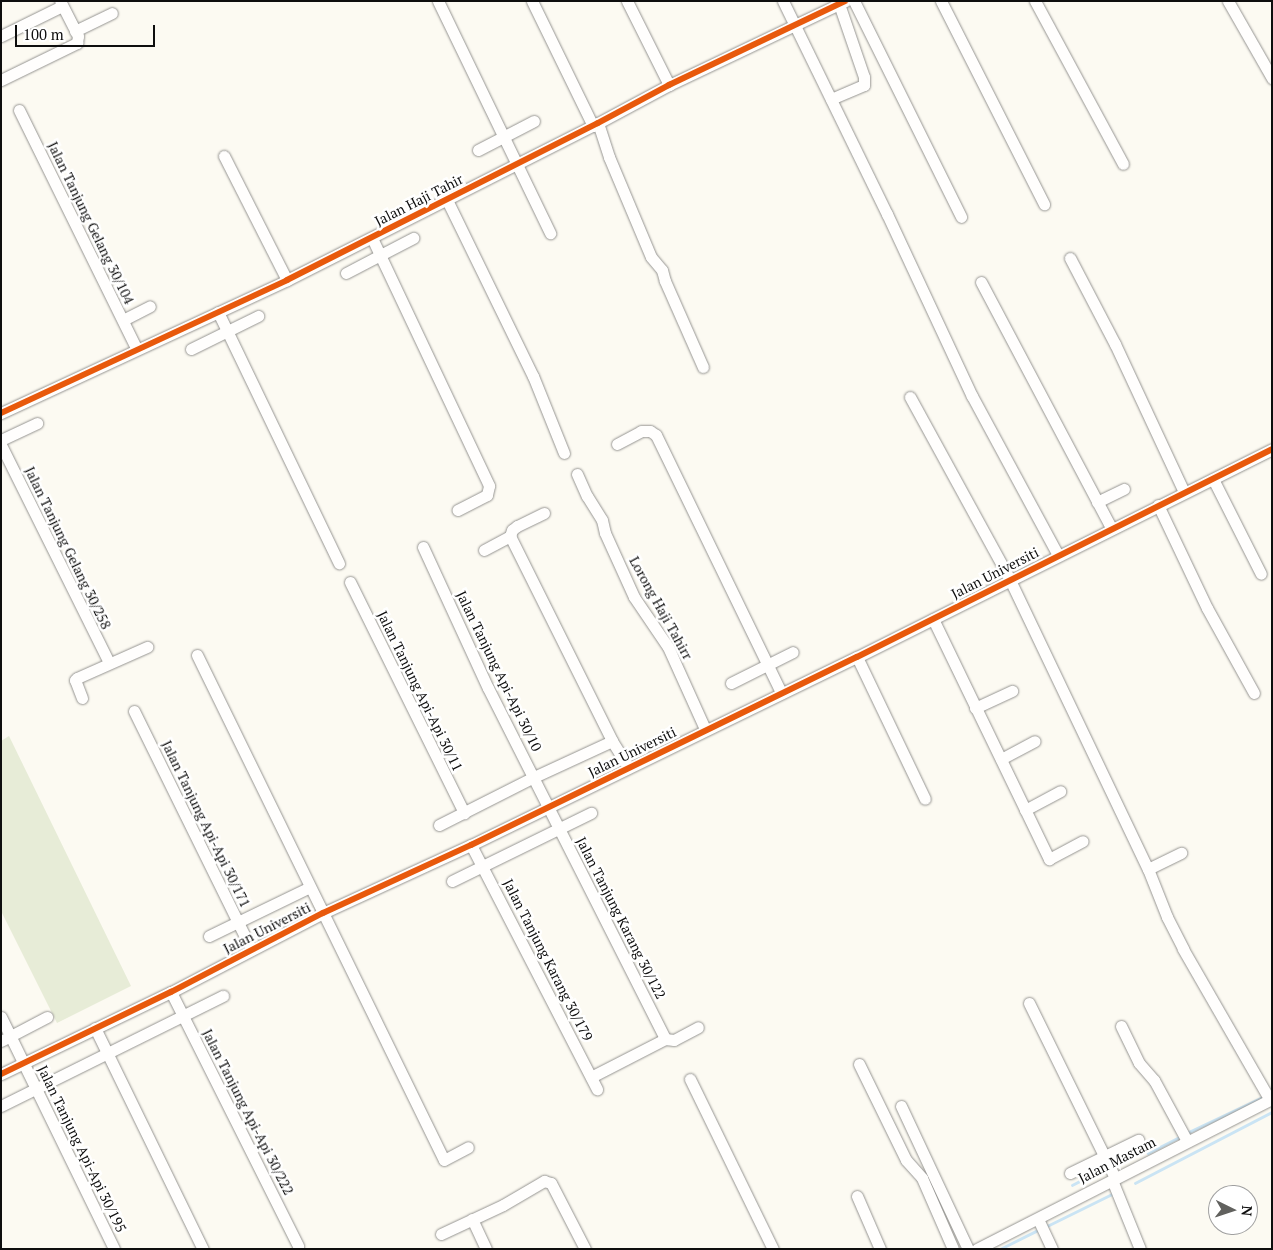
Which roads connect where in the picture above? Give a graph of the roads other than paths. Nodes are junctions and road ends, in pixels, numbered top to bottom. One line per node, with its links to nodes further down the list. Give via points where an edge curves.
1 (438, 1): 22 (street)
2 (532, 1): 21 (street)
3 (627, 1): 17 (street)
4 (783, 1): 12 (street)
5 (854, 1): 29 (street)
6 (941, 1): 28 (street)
7 (1035, 1): 26 (street)
8 (1228, 1): 15 (street)
9 (61, 3): 13 (street); 14 (street)
10 (842, 3): 12 (street, Jalan Haji Tahir); 18 (street, via 864,85)
11 (112, 13): 13 (street)
12 (795, 24): 17 (street, Jalan Haji Tahir); 18 (street)
13 (75, 31): 16 (street, via 77,43)
14 (1, 36)
15 (1272, 78)
16 (1, 80)
17 (669, 85): 21 (street, Jalan Haji Tahir)
18 (831, 99): 66 (street, via 972,396)
19 (19, 110): 41 (street, Jalan Tanjung Gelang 30/104)
20 (534, 121): 22 (street)
21 (596, 124): 25 (street, Jalan Haji Tahir); 45 (street, via 651,257 662,270)
22 (503, 137): 23 (street); 25 (street)
23 (478, 150)
24 (224, 156): 36 (street)
25 (516, 164): 27 (street, Jalan Haji Tahir); 30 (street)
26 (1123, 164)
27 (446, 200): 31 (street, Jalan Haji Tahir); 53 (street, via 533,376)
28 (1044, 204)
29 (961, 218)
30 (550, 232)
31 (372, 238): 33 (street); 36 (street, Jalan Haji Tahir)
32 (413, 238): 33 (street)
33 (381, 256): 35 (street); 60 (street, via 489,486 487,495)
34 (1070, 258): 57 (street, via 1115,344)
35 (346, 273)
36 (287, 280): 39 (street, Jalan Haji Tahir)
37 (982, 282): 58 (street)
38 (150, 306): 41 (street)
39 (218, 312): 42 (street); 43 (street, Jalan Haji Tahir)
40 (258, 316): 42 (street)
41 (123, 320): 43 (street, Jalan Tanjung Gelang 30/104)
42 (228, 331): 44 (street); 67 (street)
43 (136, 348): 47 (street, Jalan Haji Tahir)
44 (192, 349)
45 (702, 367)
46 (910, 397): 69 (street)
47 (1, 413)
48 (37, 423): 49 (street)
49 (1, 440)
50 (617, 444): 77 (street, via 641,431 656,435)
51 (1, 445): 76 (street, Jalan Tanjung Gelang 30/258)
52 (1272, 449): 55 (street, Jalan Universiti)
53 (564, 453)
54 (577, 474): 85 (street, Lorong Haji Tahirr, via 602,520 634,597 668,648)
55 (1213, 478): 57 (street, Jalan Universiti); 68 (street)
56 (1124, 489): 58 (street)
57 (1184, 492): 59 (street, Jalan Universiti)
58 (1097, 502): 62 (street)
59 (1158, 505): 62 (street, Jalan Universiti); 81 (street, via 1207,608)
60 (458, 510)
61 (544, 513): 63 (street, via 517,526)
62 (1111, 528): 66 (street, Jalan Universiti)
63 (510, 536): 65 (street); 87 (street)
64 (423, 547): 90 (street, Jalan Tanjung Api-Api 30/10, via 488,688)
65 (484, 550)
66 (1058, 555): 69 (street, Jalan Universiti)
67 (339, 562)
68 (1261, 574)
69 (1010, 580): 71 (street, Jalan Universiti); 103 (street)
70 (350, 582): 95 (street, Jalan Tanjung Api-Api 30/11)
71 (933, 619): 75 (street, Jalan Universiti); 83 (street)
72 (147, 647): 76 (street)
73 (793, 652): 77 (street)
74 (197, 655): 105 (street)
75 (857, 657): 80 (street, Jalan Universiti); 92 (street)
76 (109, 663): 82 (street, via 75,680)
77 (766, 666): 78 (street); 80 (street)
78 (731, 683)
79 (1012, 690): 83 (street)
80 (781, 693): 85 (street, Jalan Universiti)
81 (1254, 693)
82 (82, 698)
83 (974, 708): 88 (street)
84 (134, 711): 107 (street, Jalan Tanjung Api-Api 30/171)
85 (705, 730): 89 (street, Jalan Universiti)
86 (1035, 741): 88 (street)
87 (612, 742): 89 (street); 90 (street)
88 (1001, 759): 94 (street)
89 (628, 767): 93 (street, Jalan Universiti)
90 (534, 777): 93 (street, Jalan Tanjung Api-Api 30/10); 95 (street)
91 (1060, 791): 94 (street)
92 (925, 799)
93 (548, 806): 98 (street, Jalan Tanjung Karang 30/122); 100 (street, Jalan Universiti)
94 (1025, 810): 99 (street, via 1049,859)
95 (464, 813): 97 (street)
96 (591, 813): 98 (street)
97 (439, 826)
98 (559, 828): 102 (street); 120 (street, Jalan Tanjung Karang 30/122)
99 (1084, 841)
100 (471, 845): 102 (street, Jalan Tanjung Karang 30/179); 106 (street, Jalan Universiti)
101 (1181, 853): 103 (street)
102 (483, 866): 104 (street); 125 (street, Jalan Tanjung Karang 30/179)
103 (1148, 868): 129 (street, via 1183,949)
104 (452, 881)
105 (310, 886): 106 (street); 107 (street)
106 (323, 913): 109 (street, Jalan Universiti); 134 (street, via 444,1160)
107 (238, 922): 108 (street); 109 (street, Jalan Tanjung Api-Api 30/171)
108 (208, 936)
109 (251, 950): 110 (street, Jalan Universiti)
110 (171, 992): 113 (street, Jalan Tanjung Api-Api 30/222); 118 (street, Jalan Universiti)
111 (223, 996): 113 (street)
112 (1028, 1003): 135 (street)
113 (182, 1016): 121 (street); 142 (street, Jalan Tanjung Api-Api 30/222)
114 (1, 1017): 119 (street, Jalan Tanjung Api-Api 30/195)
115 (47, 1017): 119 (street)
116 (1121, 1026): 132 (street, via 1139,1063 1154,1080)
117 (698, 1027): 120 (street)
118 (95, 1028): 121 (street); 122 (street, Jalan Universiti)
119 (6, 1039): 122 (street, Jalan Tanjung Api-Api 30/195)
120 (667, 1040): 125 (street)
121 (108, 1053): 127 (street); 144 (street)
122 (24, 1062): 124 (street, Jalan Universiti); 127 (street, Jalan Tanjung Api-Api 30/195)
123 (859, 1064): 149 (street, via 906,1160 922,1178)
124 (1, 1074)
125 (591, 1077): 128 (street, Jalan Tanjung Karang 30/179)
126 (690, 1079): 147 (street)
127 (36, 1089): 130 (street); 143 (street, Jalan Tanjung Api-Api 30/195)
128 (596, 1089)
129 (1269, 1096): 132 (street, Jalan Mastam)
130 (1, 1106)
131 (901, 1106): 150 (street)
132 (1186, 1137): 137 (street, Jalan Mastam)
133 (1138, 1140): 135 (street)
134 (468, 1147)
135 (1105, 1159): 136 (street); 137 (street)
136 (1070, 1173)
137 (1114, 1182): 140 (street, Jalan Mastam); 153 (street)
138 (857, 1196): 148 (street)
139 (472, 1220): 141 (street); 145 (street); 146 (street, via 539,1183 550,1182)
140 (1039, 1221): 151 (street, Jalan Mastam); 152 (street)
141 (441, 1234)
142 (298, 1246)
143 (114, 1249)
144 (203, 1249)
145 (486, 1249)
146 (585, 1249)
147 (773, 1249)
148 (880, 1249)
149 (953, 1249)
150 (968, 1249)
151 (977, 1249)
152 (1052, 1249)
153 (1140, 1249)

